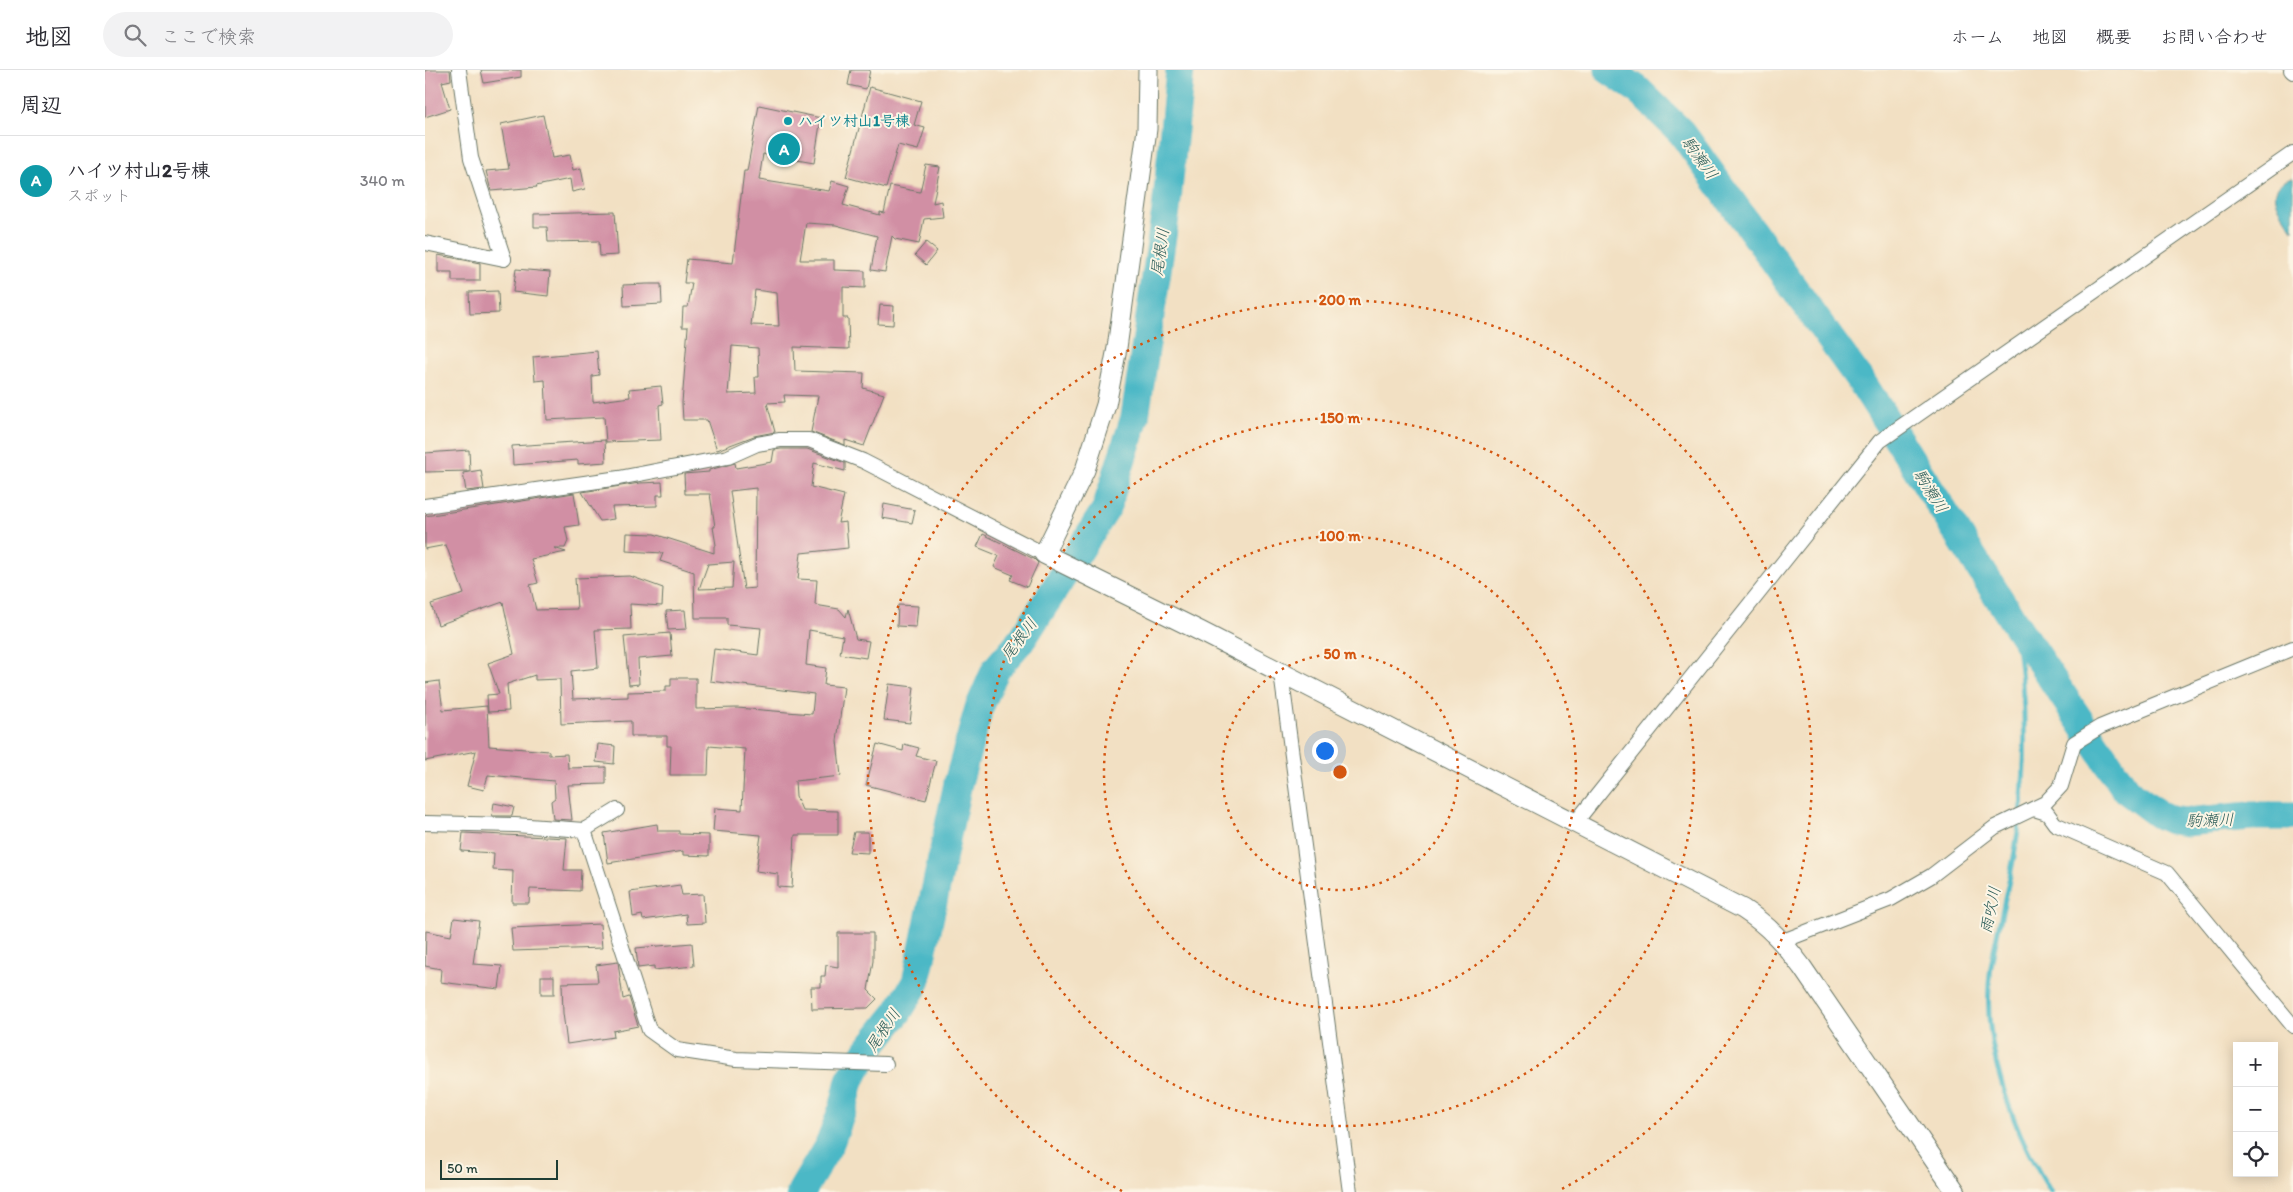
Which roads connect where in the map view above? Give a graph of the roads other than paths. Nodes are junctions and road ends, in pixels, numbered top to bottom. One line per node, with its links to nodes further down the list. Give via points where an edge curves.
1 (459, 70): 4 (street, via 471,158 504,259)
2 (1148, 70): 6 (street, via 1147,129 1117,348 1106,405)
3 (2293, 153): 12 (street, via 1880,441)
4 (425, 243)
5 (425, 506): 6 (street, via 619,478 728,457 757,444 809,440 863,461)
6 (1051, 557): 8 (street)
7 (2293, 648): 10 (street, via 2083,736 2074,743 2061,786 2054,796)
8 (1281, 673): 12 (street); 17 (street)
9 (617, 810): 13 (street)
10 (2024, 813): 14 (street, via 1995,827 1931,876 1891,899); 15 (street, via 2047,813 2055,824 2167,873)
11 (425, 823): 13 (street)
12 (1575, 823): 14 (street, via 1743,909)
13 (584, 830): 16 (street, via 649,1030 677,1050 736,1059)
14 (1783, 941): 18 (street)
15 (2293, 1026)
16 (886, 1064)
17 (1350, 1192)
18 (1956, 1192)

